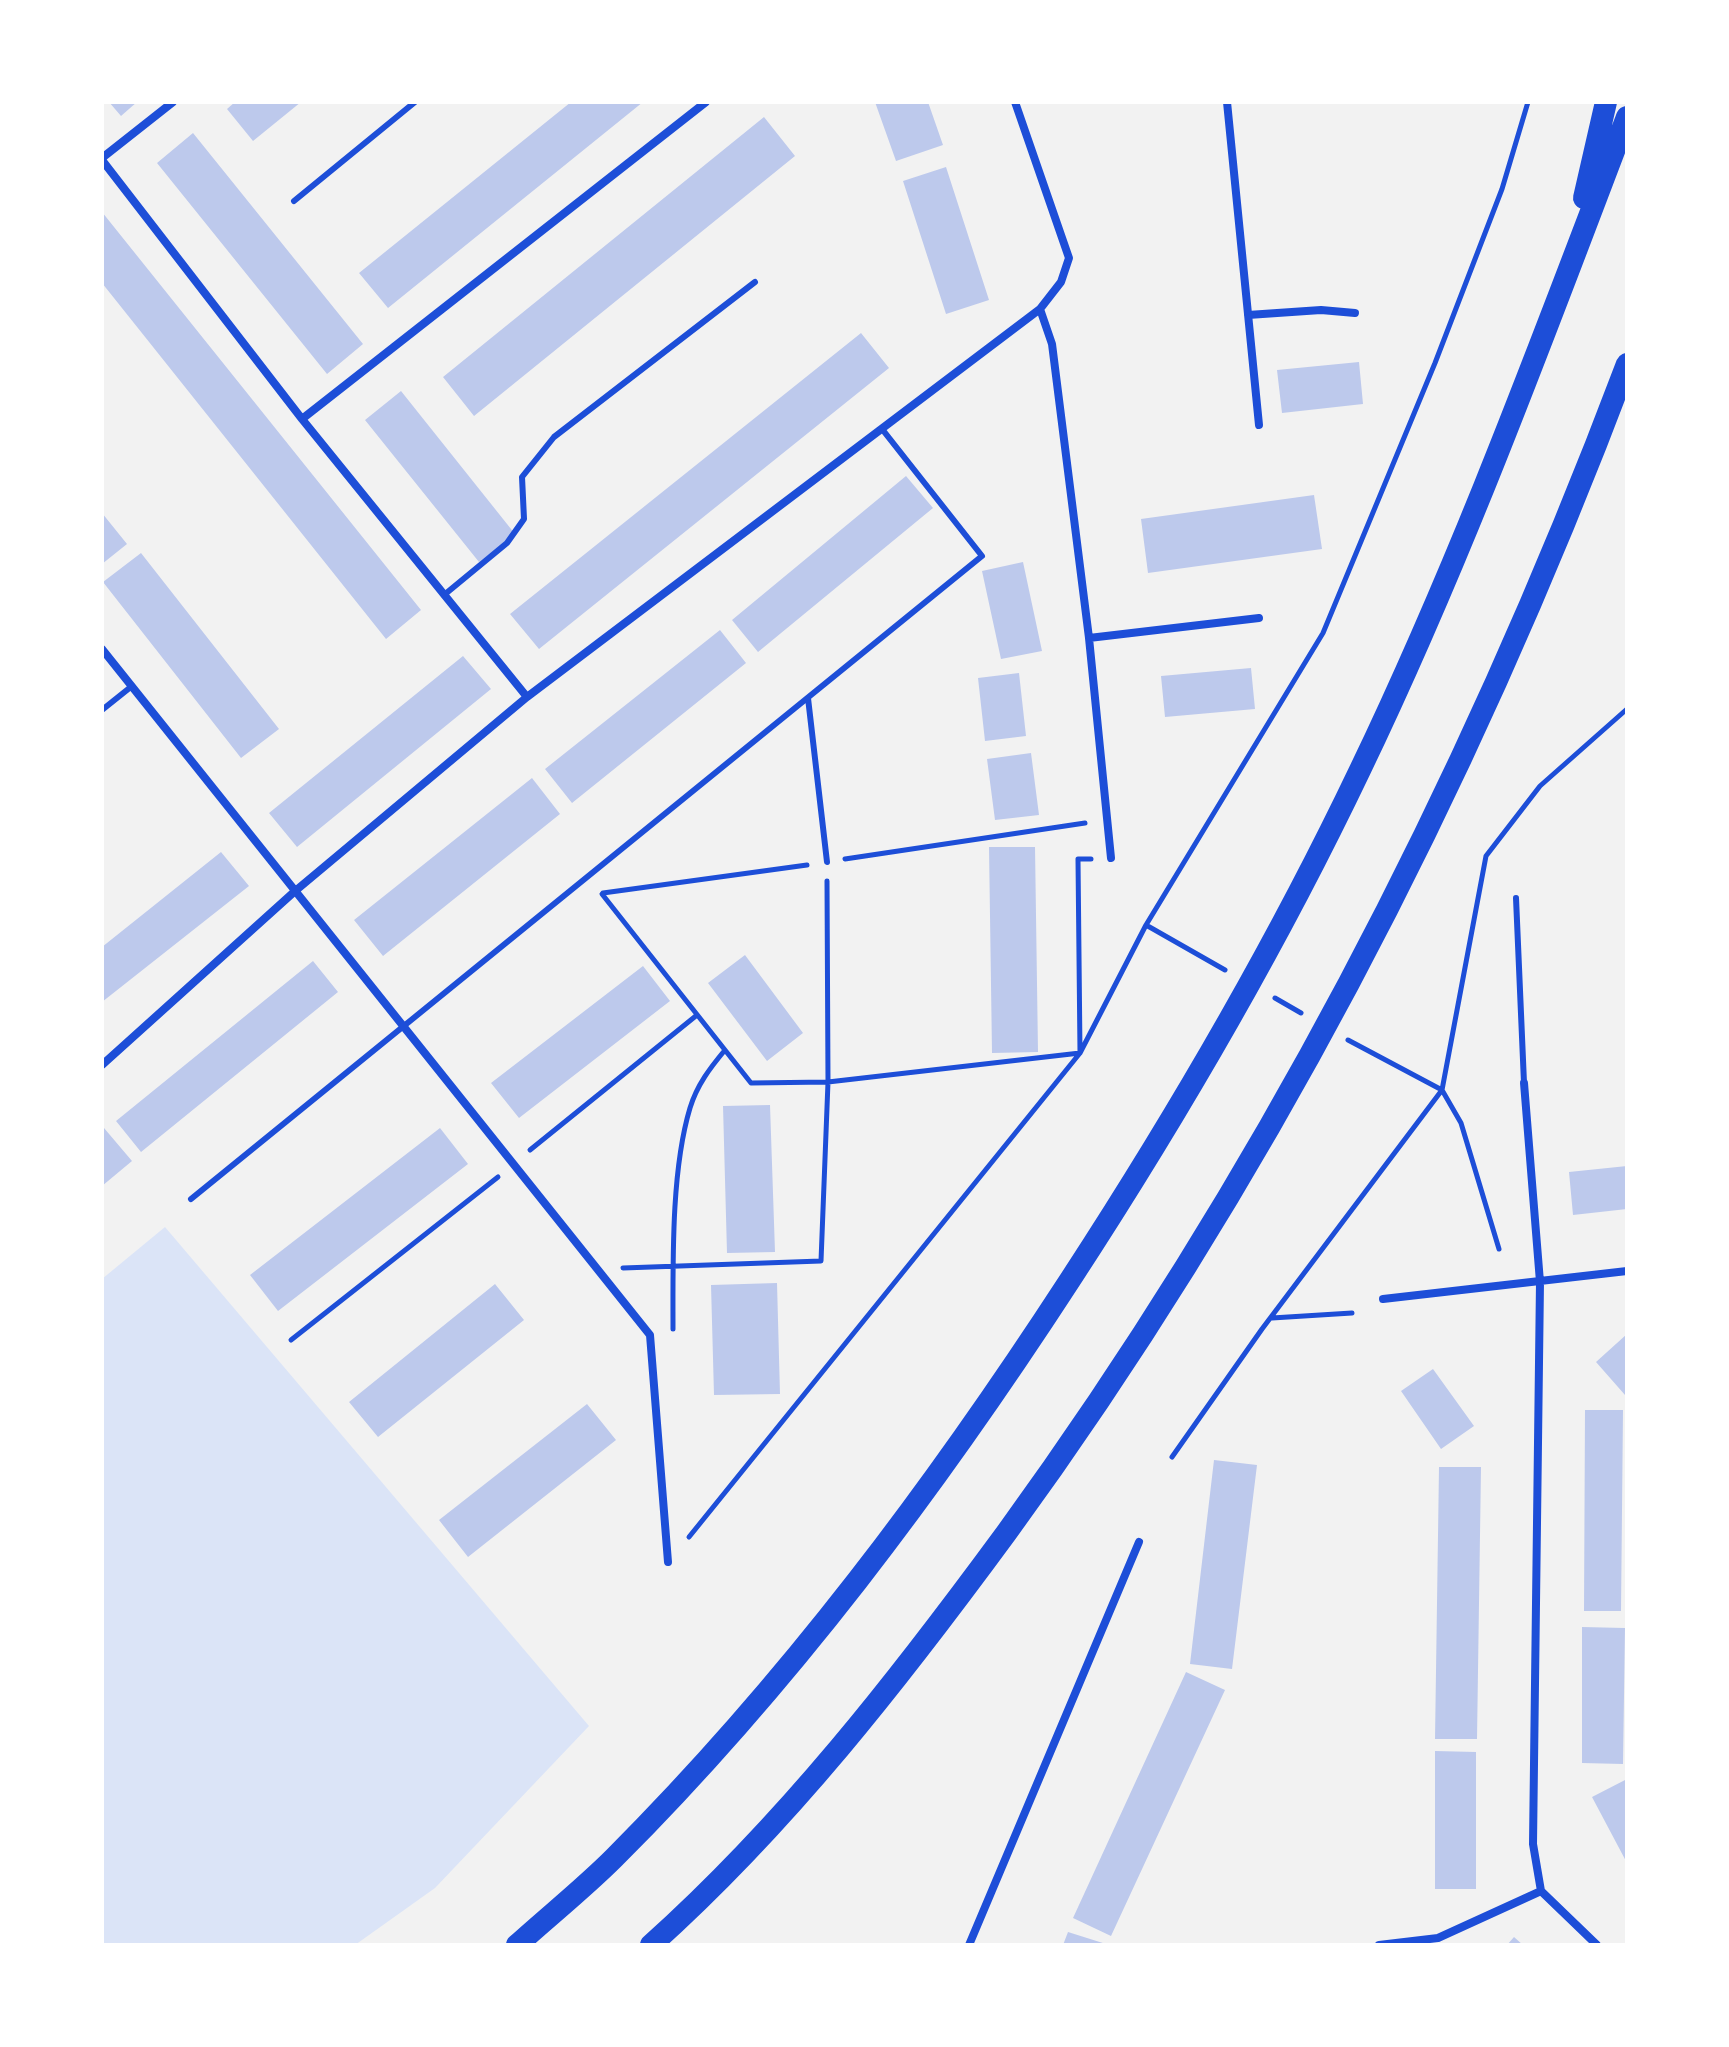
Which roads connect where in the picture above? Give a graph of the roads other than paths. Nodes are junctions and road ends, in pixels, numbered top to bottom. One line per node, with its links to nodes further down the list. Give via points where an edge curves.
1 (173, 102): 8 (street)
2 (415, 102): 9 (lane)
3 (706, 102): 16 (street)
4 (1015, 102): 12 (street, via 1069,258 1061,282)
5 (1227, 102): 14 (street)
6 (1606, 102): 10 (highway)
7 (1627, 117): 10 (highway)
8 (102, 159): 16 (street)
9 (294, 201)
10 (1565, 279): 41 (highway, via 1488,477 1360,770 1232,1013 1103,1229 950,1460 795,1661 612,1860)
11 (755, 282): 19 (lane, via 554,437 522,477 524,519 516,531)
12 (1040, 309): 18 (street); 21 (street, via 1052,344)
13 (1355, 313): 14 (street)
14 (1248, 315): 17 (street)
15 (1627, 364): 42 (highway, via 1496,688 1347,992 1207,1238 1058,1462 859,1727 772,1826)
16 (302, 419): 19 (street)
17 (1259, 425)
18 (882, 429): 24 (street); 25 (lane, via 982,556)
19 (444, 595): 24 (street)
20 (1259, 618): 21 (street)
21 (1089, 638): 27 (street)
22 (102, 649): 23 (street)
23 (132, 686): 26 (lane); 29 (street)
24 (527, 697): 29 (street)
25 (808, 698): 28 (lane); 31 (lane)
26 (102, 710)
27 (1111, 858)
28 (827, 862)
29 (294, 892): 31 (street); 32 (street)
30 (1516, 898): 33 (lane)
31 (406, 1026): 34 (lane); 39 (street, via 650,1335)
32 (102, 1065)
33 (1524, 1083): 36 (street)
34 (191, 1199)
35 (1627, 1271): 36 (street)
36 (1540, 1282): 37 (street); 40 (street, via 1533,1844)
37 (1383, 1299)
38 (1139, 1542): 43 (street)
39 (668, 1562)
40 (1541, 1891): 44 (street, via 1438,1938); 45 (street)
41 (517, 1945)
42 (651, 1945)
43 (969, 1945)
44 (1379, 1945)
45 (1597, 1945)

